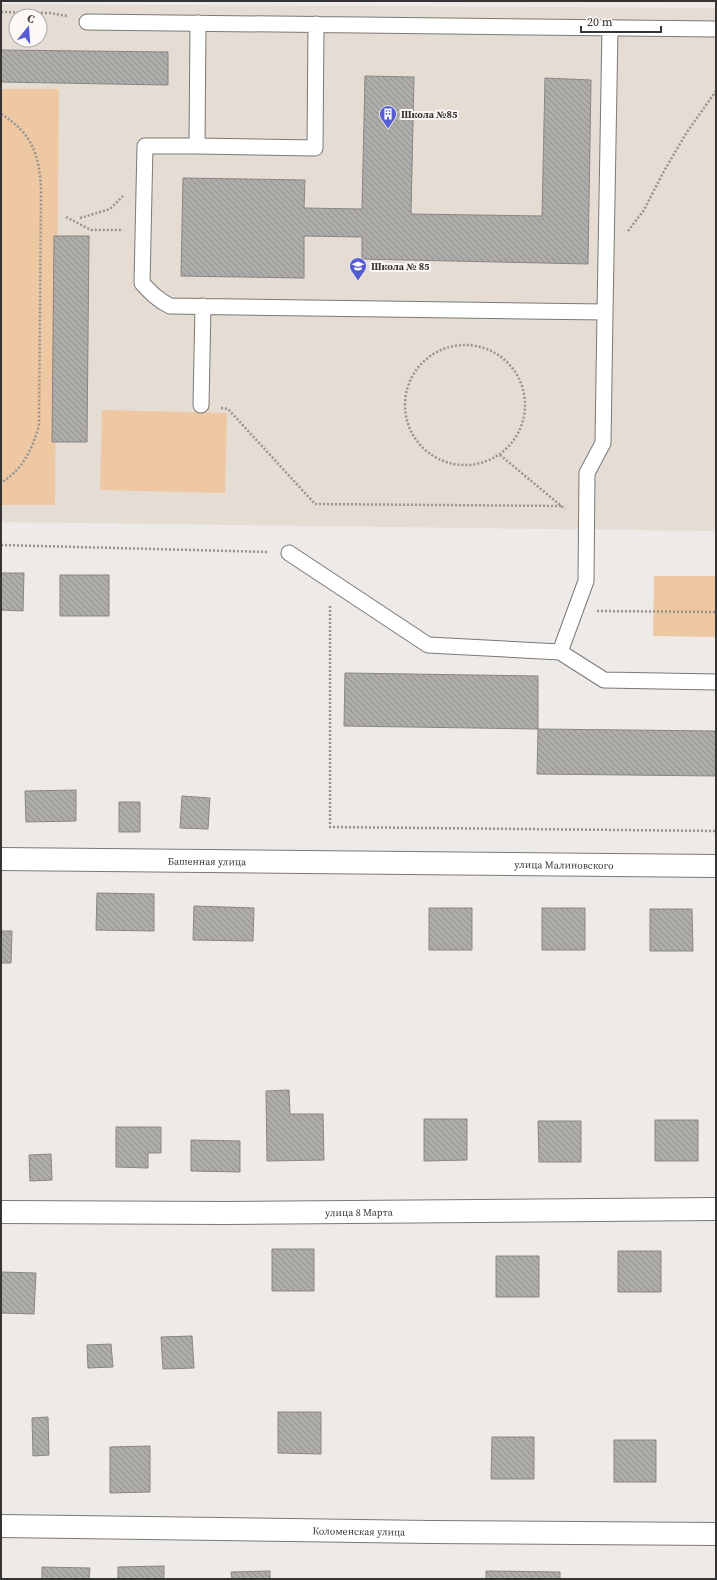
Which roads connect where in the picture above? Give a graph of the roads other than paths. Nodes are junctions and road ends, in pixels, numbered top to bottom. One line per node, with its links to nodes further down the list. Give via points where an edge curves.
1 (86, 22): 2 (lane)
2 (198, 23): 3 (lane); 6 (lane)
3 (316, 24): 4 (lane); 6 (lane, via 315,148)
4 (610, 28): 5 (lane); 8 (lane)
5 (716, 29)
6 (196, 146): 7 (lane, via 144,146 142,283 159,300 170,306)
7 (203, 306): 8 (lane); 9 (lane)
8 (605, 312): 11 (lane, via 603,444 588,473 586,581)
9 (201, 405)
10 (289, 553): 11 (lane, via 428,645)
11 (560, 652): 12 (lane, via 604,680)
12 (716, 682)
13 (1, 859): 14 (street, Башенная улица)
14 (412, 863): 15 (street, улица Малиновского)
15 (716, 866)
16 (716, 1209): 17 (street, улица 8 Марта)
17 (1, 1212)
18 (1, 1526): 19 (street, Коломенская улица)
19 (716, 1534)

